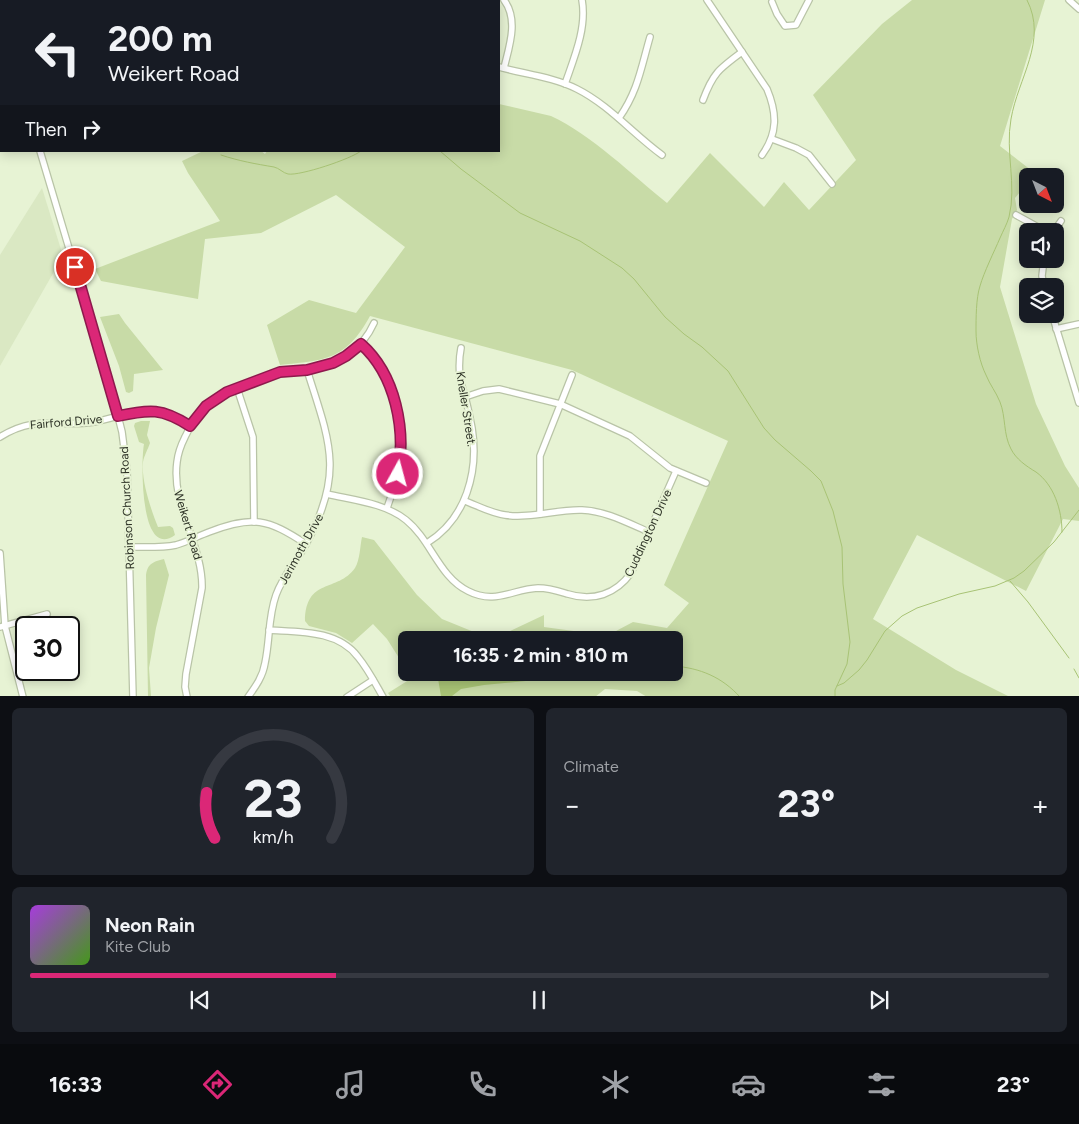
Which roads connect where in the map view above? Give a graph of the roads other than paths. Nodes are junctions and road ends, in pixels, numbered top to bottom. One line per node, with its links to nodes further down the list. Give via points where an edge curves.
1 (504, 0): 10 (street, via 512,21)
2 (582, 0): 11 (street, via 582,25)
3 (708, 0): 9 (street)
4 (809, 0): 6 (street, via 796,25 785,26)
5 (1069, 0): 7 (street)
6 (772, 2)
7 (1079, 9)
8 (650, 37): 13 (street, via 636,89)
9 (742, 52): 12 (street, via 719,69); 14 (street, via 772,102)
10 (501, 68): 11 (street)
11 (565, 84): 13 (street, via 578,89)
12 (703, 100)
13 (618, 118): 16 (street)
14 (772, 139): 17 (street); 18 (street, via 809,155)
15 (40, 152): 33 (street, Robinson Church Road)
16 (662, 155)
17 (762, 155)
18 (832, 184)
19 (1016, 216): 20 (street)
20 (1030, 223)
21 (374, 323): 25 (street, Weikert Road)
22 (1054, 323): 24 (street)
23 (1079, 324): 24 (street)
24 (1056, 329): 31 (street)
25 (361, 344): 27 (street, Weikert Road, via 333,363); 40 (street, via 371,353 388,384 400,425 400,462)
26 (461, 348): 30 (street, Kneller Street., via 460,380)
27 (307, 370): 29 (street, Weikert Road, via 280,372); 38 (street, Jerimoth Drive, via 328,441)
28 (572, 375): 32 (street)
29 (237, 388): 34 (street, Weikert Road, via 206,406); 42 (street, via 253,437)
30 (465, 397): 32 (street, via 499,389); 39 (street, Kneller Street., via 474,447)
31 (1079, 403)
32 (560, 404): 36 (street, via 630,436); 41 (street, via 540,456)
33 (118, 416): 34 (street, Fairford Drive, via 159,412); 35 (street, Fairford Drive, via 89,422 36,423); 47 (street, Robinson Church Road, via 127,471)
34 (190, 426): 44 (street, Weikert Road, via 179,450 176,473 178,495)
35 (0, 437)
36 (676, 471): 37 (street); 43 (street, Cuddington Drive)
37 (706, 483)
38 (327, 494): 40 (street, Cuddington Drive); 46 (street, Jerimoth Drive)
39 (464, 501): 41 (street, via 505,515); 45 (street, Kneller Street., via 447,528)
40 (387, 508): 45 (street, Cuddington Drive, via 405,519)
41 (540, 514): 43 (street, via 566,510 596,511)
42 (254, 522): 44 (street, via 230,524); 46 (street, via 278,526)
43 (649, 532): 45 (street, Cuddington Drive, via 625,581 612,591 595,597 577,597 547,588 501,597 476,595 450,578)
44 (191, 539): 47 (street, via 175,545); 55 (street, Weikert Road, via 198,555 202,588 186,674)
45 (427, 543)
46 (306, 544): 51 (street, Jerimoth Drive, via 277,593)
47 (130, 547): 54 (street, Robinson Church Road)
48 (0, 553): 50 (street)
49 (47, 614): 50 (street)
50 (3, 627): 53 (street)
51 (269, 630): 52 (street, via 321,634 338,640 358,656); 56 (street, Jerimoth Drive, via 265,663)
52 (373, 680): 57 (street); 58 (street)
53 (23, 696)
54 (133, 696)
55 (187, 696)
56 (248, 696)
57 (347, 696)
58 (383, 696)

